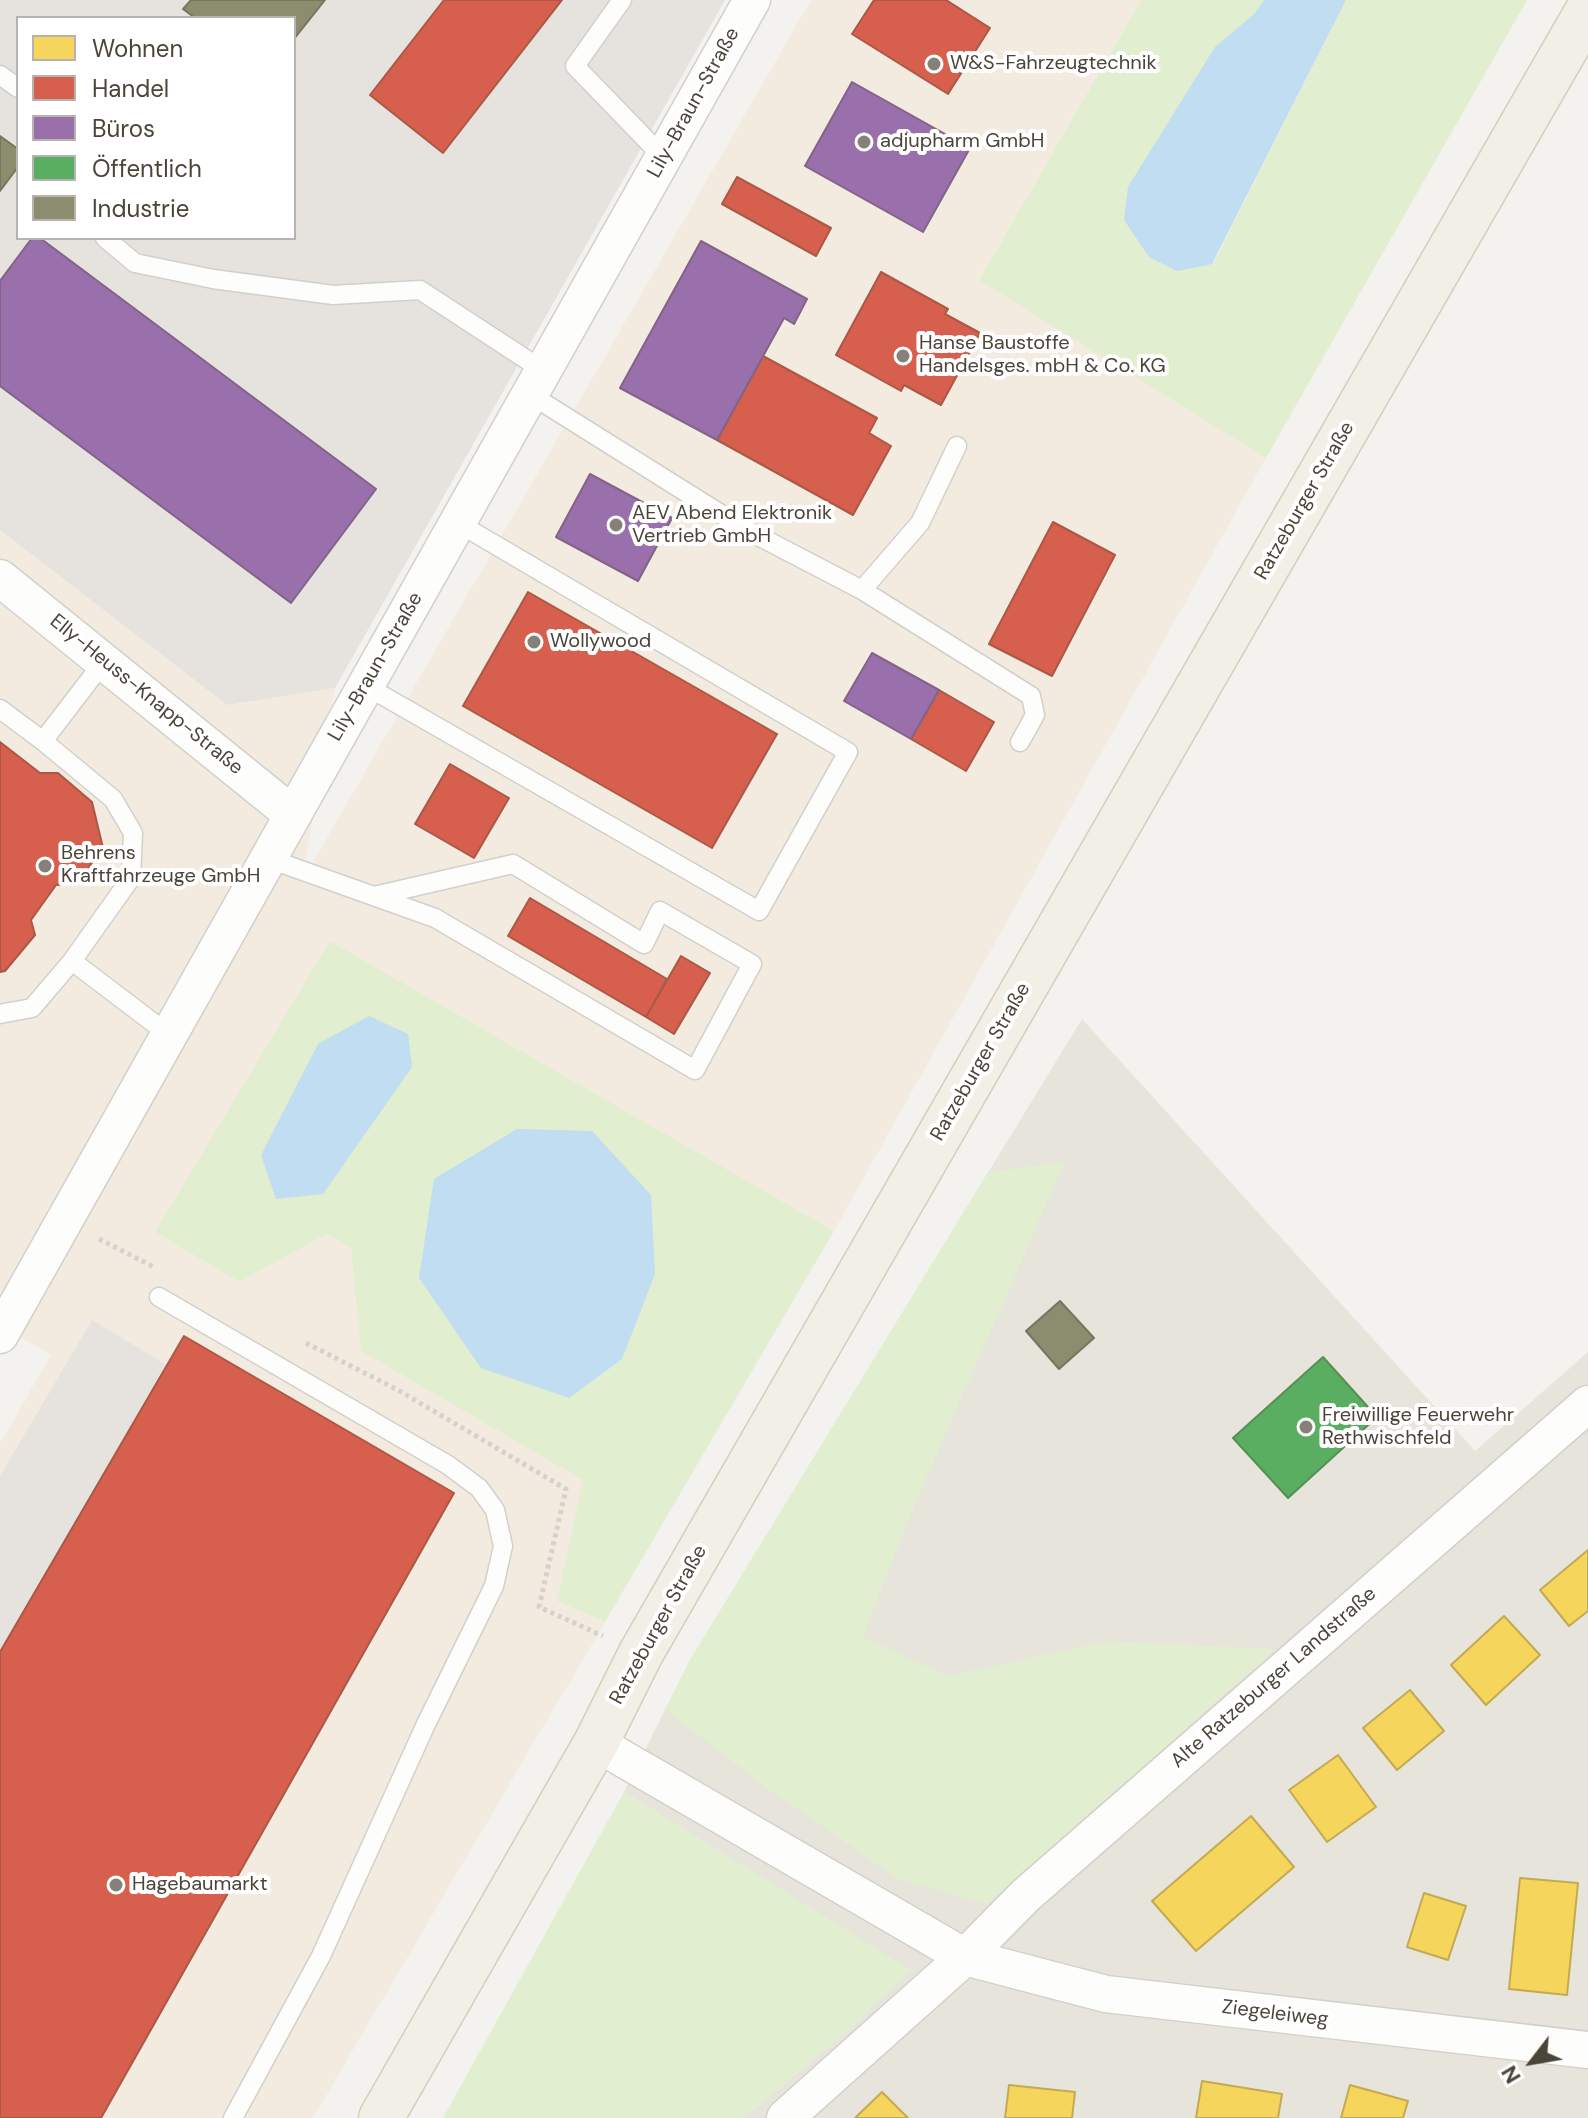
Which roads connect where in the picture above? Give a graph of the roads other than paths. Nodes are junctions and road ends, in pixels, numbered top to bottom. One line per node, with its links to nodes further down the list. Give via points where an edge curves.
1 (622, 0): 4 (lane, via 575,66)
2 (752, 0): 4 (street, Lily-Braun-Straße)
3 (1588, 10): 25 (main road, Ratzeburger Straße, via 641,1653)
4 (664, 158): 6 (street, Lily-Braun-Straße)
5 (107, 240): 6 (lane, via 135,263 213,279 333,295 420,290)
6 (537, 383): 8 (street, Lily-Braun-Straße); 10 (lane, via 743,528)
7 (957, 446): 10 (lane, via 920,523)
8 (458, 523): 12 (street, Lily-Braun-Straße); 12 (lane, via 848,752 759,911)
9 (0, 578): 11 (street, Elly-Heuss-Knapp-Straße)
10 (862, 590): 15 (lane, via 1031,696 1035,715)
11 (105, 660): 14 (lane); 16 (street, Elly-Heuss-Knapp-Straße)
12 (366, 686): 16 (street, Lily-Braun-Straße)
13 (0, 709): 14 (lane)
14 (43, 741): 19 (lane, via 113,799 133,833 131,878)
15 (1020, 742)
16 (292, 814): 17 (street, Lily-Braun-Straße)
17 (267, 858): 18 (lane); 21 (street, Lily-Braun-Straße)
18 (374, 896): 18 (lane, via 435,918 695,1070 752,964 660,911 644,944 513,864)
19 (72, 961): 20 (lane, via 32,1008); 21 (lane)
20 (0, 1014)
21 (168, 1034): 23 (street, Lily-Braun-Straße)
22 (159, 1297): 28 (lane, via 448,1465 479,1488 495,1510 503,1546 494,1586 321,1956)
23 (0, 1335)
24 (1588, 1404): 26 (street, Alte Ratzeburger Landstraße, via 1025,1896)
25 (596, 1743): 26 (street); 29 (main road, Ratzeburger Straße)
26 (965, 1957): 27 (street, Ziegeleiweg, via 1106,1994); 30 (street, Alte Ratzeburger Landstraße)
27 (1588, 2050)
28 (233, 2118)
29 (381, 2118)
30 (785, 2118)

